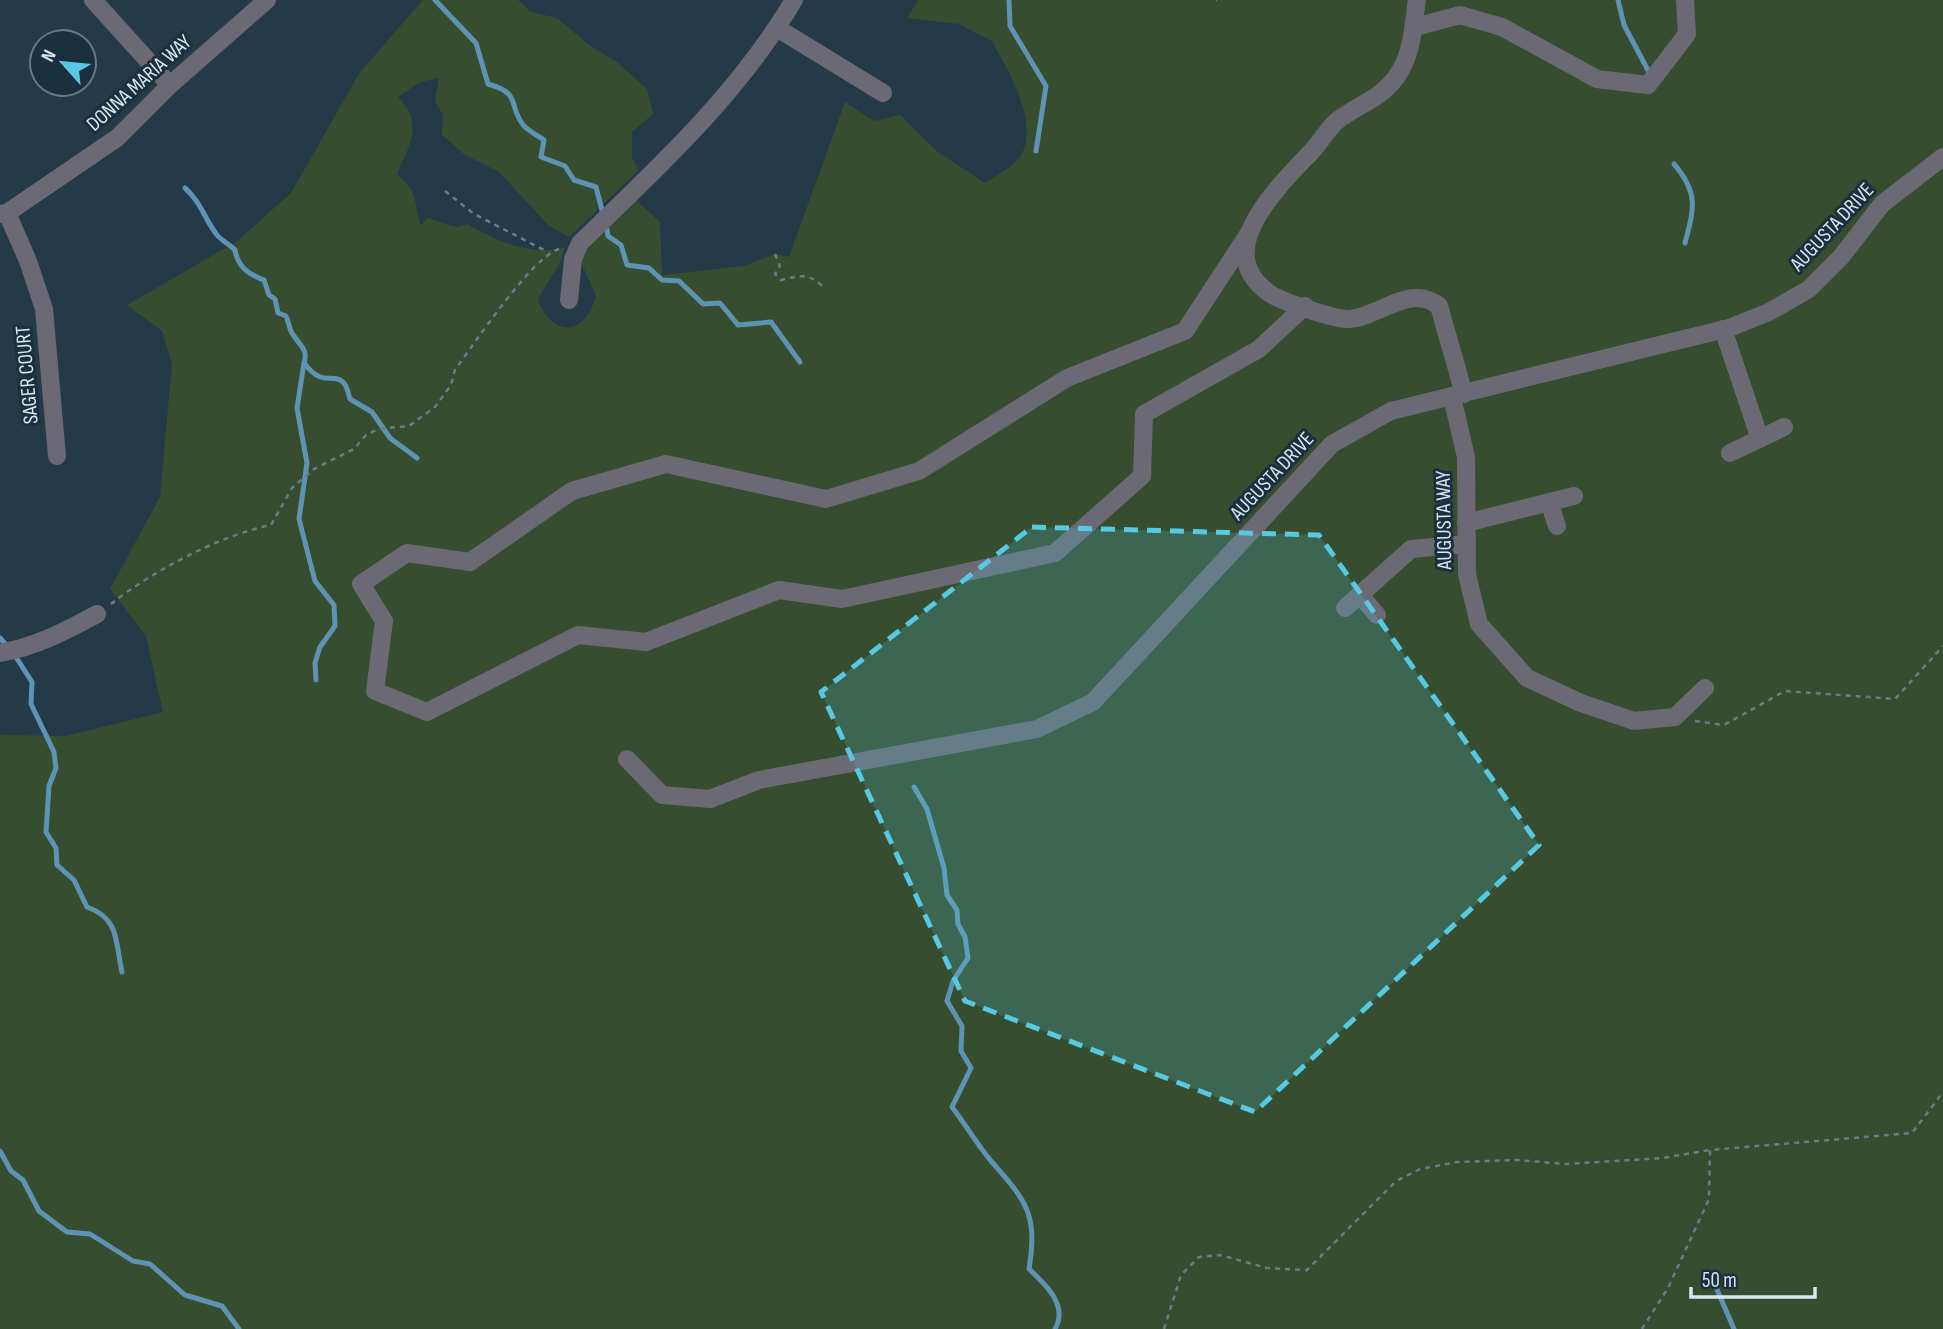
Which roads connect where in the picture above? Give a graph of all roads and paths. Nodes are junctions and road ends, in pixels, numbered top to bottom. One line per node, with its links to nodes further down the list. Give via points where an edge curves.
1 (93, 0): 8 (street)
2 (267, 0): 8 (street, DONNA MARIA WAY)
3 (794, 0): 7 (street)
4 (1417, 0): 6 (street)
5 (1685, 0): 6 (street, via 1687,34 1648,85 1597,79 1502,27 1460,15)
6 (1415, 27): 13 (street, via 1402,66 1388,88 1329,129 1267,198)
7 (777, 28): 9 (street); 14 (street, via 687,141)
8 (170, 85): 12 (street, DONNA MARIA WAY, via 117,138)
9 (883, 93)
10 (1943, 157): 20 (street, AUGUSTA DRIVE, via 1882,204 1809,289 1769,312)
11 (445, 191): 15 (path, via 474,214)
12 (4, 213): 25 (street, SAGER COURT, via 28,261 44,309)
13 (1249, 233): 19 (street, AUGUSTA WAY, via 1248,262 1260,286 1271,295); 19 (street, via 1185,331 1067,378 919,471 826,499 666,464 572,491 470,562 407,553 361,584 384,621 374,691 427,712 578,635 646,642 779,590 842,599 1055,553 1142,476 1144,414 1259,349)
14 (577, 250): 15 (path, via 565,247); 18 (street)
15 (548, 252): 33 (path, via 455,370 451,385 435,407 409,426 366,435 354,449 314,469 292,488 271,525 232,535 146,580)
16 (775, 254): 17 (path, via 780,266 775,274 781,280 813,276)
17 (824, 288)
18 (569, 300)
19 (1306, 306): 21 (street, AUGUSTA WAY, via 1348,320 1400,300 1431,300 1439,306)
20 (1723, 329): 21 (street, AUGUSTA DRIVE); 23 (street)
21 (1458, 395): 28 (street, AUGUSTA WAY, via 1466,457); 39 (street, AUGUSTA DRIVE, via 1391,411 1332,444 1093,702 1037,729 759,779 710,799 662,795)
22 (1784, 428): 23 (street)
23 (1760, 439): 24 (street)
24 (1730, 453)
25 (57, 456)
26 (1574, 496): 27 (street)
27 (1549, 502): 28 (street); 29 (street)
28 (1466, 523): 30 (street, AUGUSTA WAY)
29 (1557, 526)
30 (1467, 544): 31 (street, via 1410,549); 38 (street, AUGUSTA WAY, via 1467,574 1479,624 1527,678 1581,704 1634,721)
31 (1360, 595): 32 (street); 34 (street)
32 (1345, 608)
33 (97, 614): 36 (street, via 61,634)
34 (1377, 615)
35 (1943, 646): 38 (path, via 1895,699 1785,691 1724,725)
36 (0, 653)
37 (1705, 688): 38 (street)
38 (1675, 717)
39 (627, 759)
40 (1943, 1092): 41 (path, via 1912,1132)
41 (1710, 1150): 42 (path, via 1663,1158 1566,1164 1457,1162 1420,1169 1396,1181 1307,1270 1266,1269 1220,1255 1199,1257 1181,1275); 43 (path, via 1709,1199 1668,1288)
42 (1164, 1329)
43 (1642, 1329)

